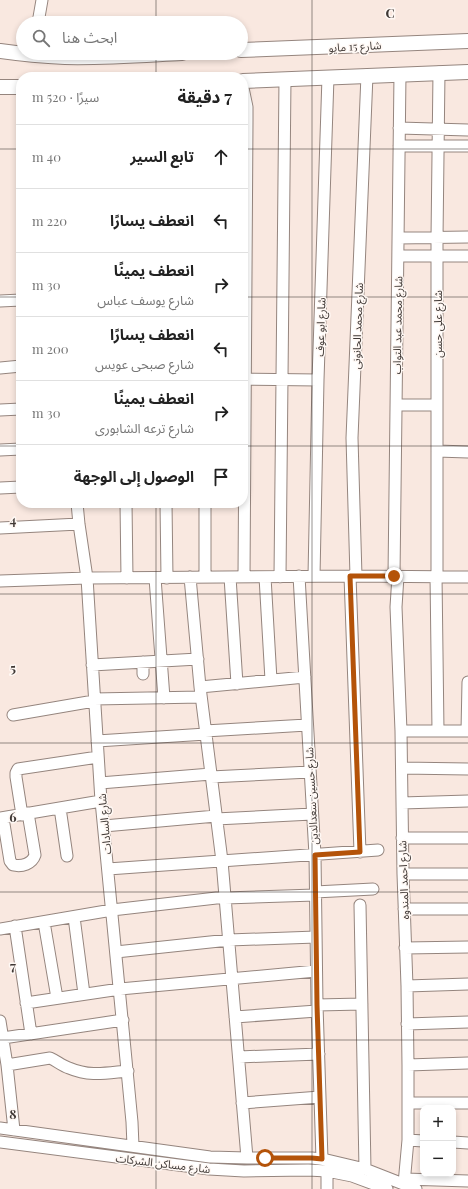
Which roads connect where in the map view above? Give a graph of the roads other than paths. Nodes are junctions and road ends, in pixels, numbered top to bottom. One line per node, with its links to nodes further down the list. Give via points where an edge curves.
1 (42, 0): 2 (street)
2 (39, 16)
3 (468, 41): 4 (main road, شارع 15 مايو)
4 (248, 50)
5 (0, 51): 6 (main road)
6 (16, 52)
7 (439, 72): 8 (main road); 9 (main road); 17 (street, شارع على حسن)
8 (468, 72)
9 (400, 74): 10 (main road); 16 (street, شارع محمد عبد التواب)
10 (367, 75): 11 (main road); 54 (street, شارع محمد الحانونى, via 352,438)
11 (328, 77): 12 (main road); 34 (street, شارع ابو عوف)
12 (285, 79): 13 (main road); 33 (street)
13 (248, 81)
14 (0, 87): 15 (main road)
15 (16, 87)
16 (399, 128): 17 (street); 19 (street, شارع محمد عبد التواب)
17 (438, 129): 18 (street); 20 (street, شارع على حسن)
18 (468, 130)
19 (399, 146): 20 (street); 23 (street, شارع محمد عبد التواب)
20 (438, 146): 21 (street); 24 (street, شارع على حسن)
21 (468, 146)
22 (468, 237): 24 (street)
23 (398, 238): 24 (street); 25 (street, شارع محمد عبد التواب)
24 (437, 238): 26 (street, شارع على حسن)
25 (398, 256): 26 (street); 35 (street, شارع محمد عبد التواب)
26 (437, 256): 27 (street); 36 (street, شارع على حسن)
27 (468, 256)
28 (16, 300): 29 (street)
29 (0, 301)
30 (16, 366): 31 (street)
31 (0, 368)
32 (248, 379): 33 (street)
33 (281, 379): 34 (street); 62 (street)
34 (318, 380): 53 (street, شارع ابو عوف)
35 (396, 404): 36 (street); 55 (street, شارع محمد عبد التواب)
36 (437, 405): 41 (street, شارع على حسن)
37 (16, 409): 38 (street)
38 (0, 410)
39 (16, 449): 40 (street)
40 (0, 450)
41 (437, 451): 42 (street); 56 (street, شارع على حسن)
42 (468, 452)
43 (16, 487): 44 (street)
44 (0, 488)
45 (77, 508): 50 (street, شارع السادات)
46 (126, 508): 65 (street)
47 (166, 508): 67 (street)
48 (205, 508): 58 (street)
49 (244, 508): 60 (street)
50 (79, 524): 51 (street); 64 (street, شارع السادات)
51 (0, 528)
52 (299, 576): 53 (street); 62 (street); 74 (street, شارع حسين سعدالدين)
53 (314, 576): 54 (street)
54 (353, 576): 55 (street); 106 (street, شارع محمد الحانونى)
55 (396, 576): 56 (street); 83 (street, شارع احمد المندوه)
56 (436, 576): 63 (street); 84 (street, شارع على حسن)
57 (190, 577): 58 (street); 67 (street); 69 (street)
58 (206, 577): 59 (street)
59 (230, 577): 60 (street); 77 (street)
60 (244, 577): 61 (street)
61 (265, 577): 62 (street); 75 (street)
62 (280, 577)
63 (468, 577)
64 (87, 578): 65 (street); 68 (street); 72 (street, شارع السادات)
65 (127, 578): 66 (street)
66 (155, 578): 67 (street); 70 (street)
67 (167, 578)
68 (0, 581)
69 (198, 659): 70 (street); 78 (street)
70 (161, 661): 71 (street); 79 (street)
71 (142, 662): 72 (street); 73 (street)
72 (92, 665): 80 (street, شارع السادات)
73 (143, 674)
74 (305, 677): 75 (street); 82 (street, شارع حسين سعدالدين)
75 (270, 680): 77 (street)
76 (468, 682): 85 (street)
77 (237, 684): 78 (street)
78 (201, 692): 79 (street); 86 (street)
79 (164, 698): 80 (street)
80 (94, 700): 81 (street); 87 (street, شارع السادات)
81 (13, 715)
82 (307, 725): 86 (street); 91 (street, شارع حسين سعدالدين)
83 (401, 731): 84 (street); 89 (street, شارع احمد المندوه)
84 (438, 731): 85 (street)
85 (467, 731)
86 (206, 733): 87 (street); 92 (street)
87 (97, 741): 88 (street, شارع السادات)
88 (98, 757): 93 (street, شارع السادات); 98 (street, via 18,769 16,773)
89 (402, 768): 90 (street); 96 (street, شارع احمد المندوه)
90 (468, 768)
91 (310, 772): 92 (street); 99 (street, شارع حسين سعدالدين)
92 (211, 776): 93 (street); 101 (street)
93 (100, 783): 94 (street, شارع السادات)
94 (101, 801): 97 (street); 102 (street, شارع السادات)
95 (468, 802): 96 (street)
96 (402, 803): 103 (street, شارع احمد المندوه)
97 (60, 808): 98 (street); 108 (street)
98 (25, 814): 100 (street); 100 (street, via 34,851 33,860 18,866 13,865 9,857)
99 (312, 814): 101 (street); 107 (street, شارع حسين سعدالدين)
100 (2, 818)
101 (216, 818): 102 (street); 109 (street)
102 (104, 826): 110 (street, شارع السادات)
103 (402, 838): 104 (street); 111 (street, شارع احمد المندوه)
104 (468, 838)
105 (378, 850): 106 (street)
106 (360, 852): 107 (street)
107 (315, 855): 109 (street); 114 (street, شارع حسين سعدالدين)
108 (68, 856)
109 (222, 861): 110 (street); 115 (street)
110 (108, 869): 119 (street, شارع السادات)
111 (403, 874): 112 (street); 117 (street, شارع احمد المندوه)
112 (468, 874)
113 (373, 889): 114 (street)
114 (315, 894): 115 (street); 124 (street, شارع حسين سعدالدين)
115 (225, 897): 119 (street); 125 (street)
116 (360, 905): 137 (street)
117 (404, 909): 118 (street); 127 (street, شارع احمد المندوه)
118 (468, 909)
119 (112, 910): 120 (street); 128 (street, شارع السادات)
120 (74, 917): 121 (street); 134 (street)
121 (44, 922): 122 (street); 135 (street)
122 (15, 926): 123 (street); 136 (street)
123 (0, 929)
124 (316, 937): 125 (street); 129 (street, شارع حسين سعدالدين)
125 (229, 940): 128 (street); 130 (street)
126 (468, 947): 127 (street)
127 (405, 948): 132 (street, شارع احمد المندوه)
128 (116, 952): 133 (street, شارع السادات)
129 (316, 971): 130 (street); 138 (street, شارع حسين سعدالدين)
130 (232, 978): 133 (street); 139 (street)
131 (468, 984): 132 (street)
132 (407, 986): 143 (street, شارع احمد المندوه)
133 (120, 989): 134 (street); 141 (street, شارع السادات)
134 (84, 994): 135 (street)
135 (57, 998): 136 (street)
136 (26, 1003): 144 (street)
137 (362, 1004): 138 (street); 166 (street)
138 (317, 1008): 139 (street); 146 (street, شارع حسين سعدالدين)
139 (235, 1017): 147 (street)
140 (0, 1020): 145 (street)
141 (123, 1020): 144 (street); 151 (street, شارع السادات)
142 (468, 1022): 143 (street)
143 (407, 1024): 150 (street, شارع احمد المندوه)
144 (31, 1034): 145 (street)
145 (3, 1038): 149 (street)
146 (319, 1054): 147 (street); 152 (street, شارع حسين سعدالدين)
147 (239, 1057): 153 (street)
148 (468, 1063): 150 (street)
149 (7, 1065): 151 (street, via 50,1058 66,1067 88,1074); 157 (street)
150 (408, 1065): 154 (street, شارع احمد المندوه)
151 (128, 1071): 163 (street, شارع السادات)
152 (320, 1097): 153 (street); 165 (street, شارع حسين سعدالدين)
153 (242, 1103): 164 (street)
154 (408, 1103): 155 (street); 158 (street, شارع احمد المندوه)
155 (468, 1103)
156 (0, 1128): 157 (street, شارع مساكن الشركات)
157 (14, 1130): 163 (street, شارع مساكن الشركات)
158 (408, 1140): 159 (street); 168 (street, شارع احمد المندوه)
159 (420, 1141)
160 (0, 1142): 167 (street, شارع مساكن الشركات, via 209,1169)
161 (456, 1142): 162 (street)
162 (468, 1143)
163 (133, 1146): 164 (street, شارع مساكن الشركات, via 210,1157)
164 (247, 1158): 165 (street, شارع مساكن الشركات)
165 (322, 1159): 166 (street, شارع مساكن الشركات)
166 (365, 1169): 168 (street, شارع مساكن الشركات)
167 (327, 1171): 170 (street, شارع مساكن الشركات, via 352,1176); 171 (street)
168 (405, 1181): 169 (street); 173 (street, شارع مساكن الشركات)
169 (468, 1181)
170 (368, 1185): 172 (street, شارع مساكن الشركات)
171 (327, 1189)
172 (387, 1189)
173 (416, 1189)

